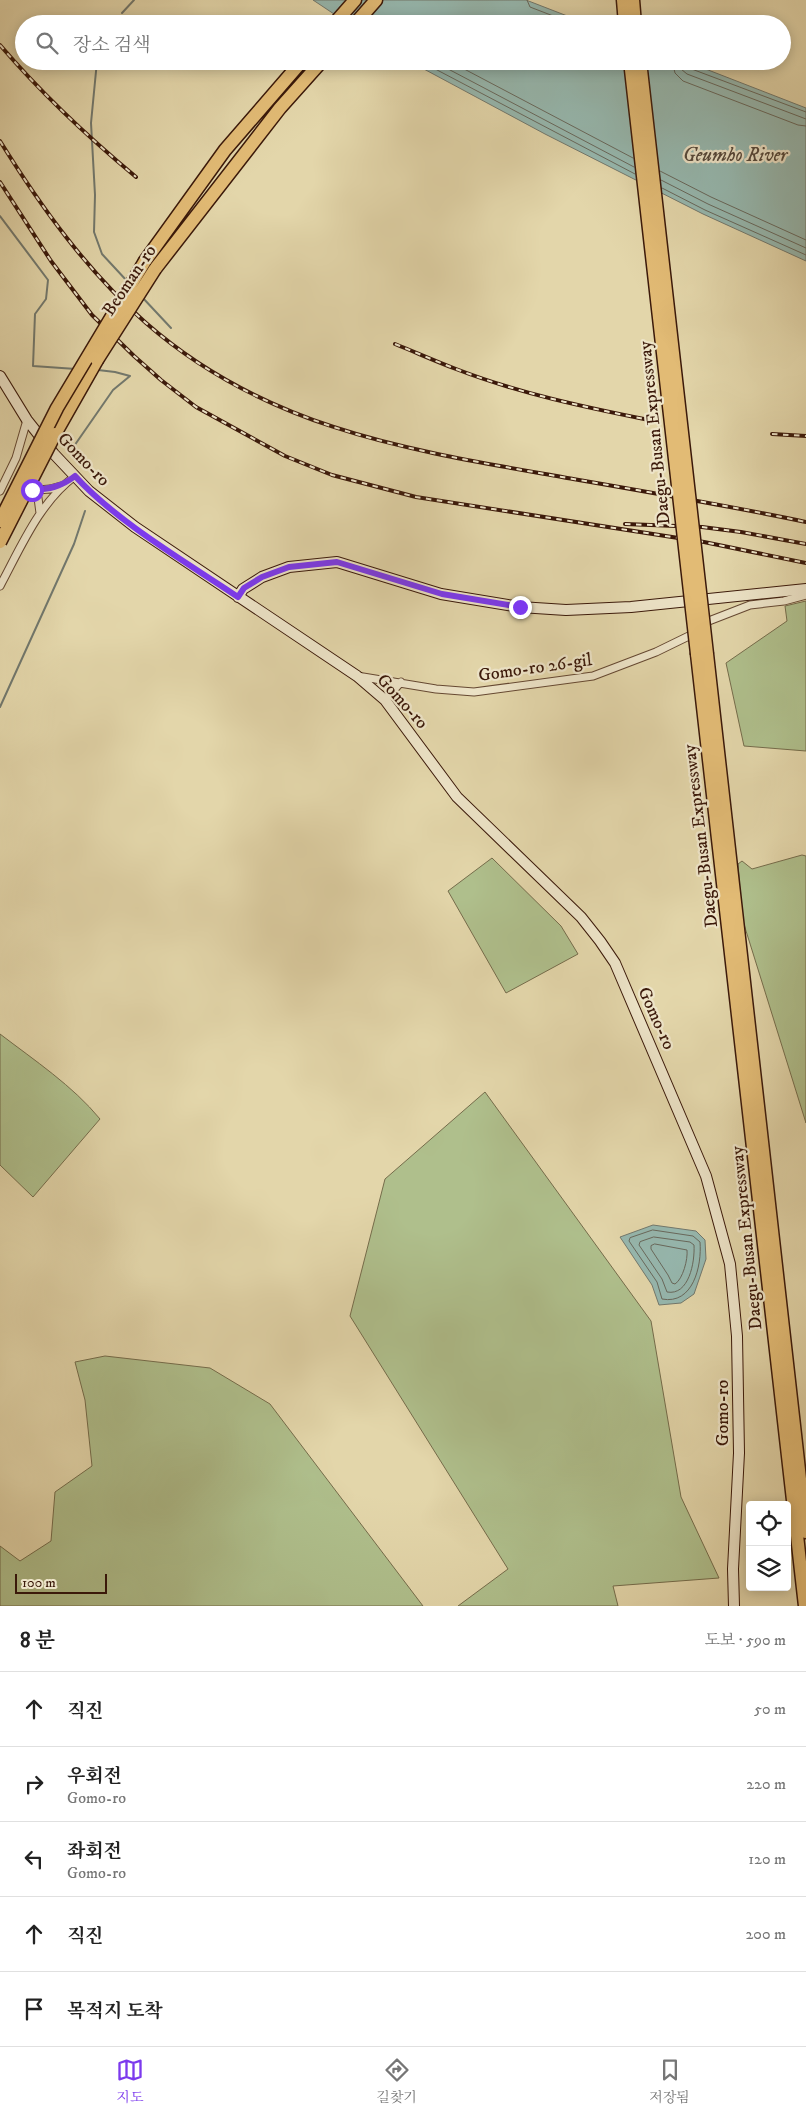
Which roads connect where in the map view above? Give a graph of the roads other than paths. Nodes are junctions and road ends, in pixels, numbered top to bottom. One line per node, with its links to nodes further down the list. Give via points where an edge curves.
1 (355, 0): 5 (highway)
2 (376, 0): 6 (highway)
3 (623, 0): 7 (highway)
4 (633, 0): 8 (highway)
5 (342, 15)
6 (363, 15)
7 (624, 15)
8 (634, 15)
9 (294, 70): 13 (highway, Beoman-ro, via 225,150)
10 (314, 70): 13 (highway, Beoman-ro)
11 (631, 70): 28 (highway, Daegu-Busan Expressway, bridge)
12 (641, 70): 28 (highway, Daegu-Busan Expressway, bridge)
13 (150, 265): 22 (highway, Beoman-ro, bridge, via 57,408); 23 (highway, Beoman-ro, bridge)
14 (0, 376): 15 (main road, Gomo-ro)
15 (27, 420): 16 (main road, Gomo-ro); 19 (street, via 16,458)
16 (75, 476): 17 (street); 27 (main road, Gomo-ro, via 135,527)
17 (62, 485): 18 (street); 21 (street)
18 (32, 490): 20 (street); 21 (street, via 38,498)
19 (0, 491)
20 (0, 495)
21 (40, 514): 24 (street)
22 (0, 521)
23 (0, 542)
24 (0, 586)
25 (806, 589): 27 (main road, via 631,607 566,610 520,607 442,594 337,562 289,567 262,577 244,588)
26 (806, 595): 30 (street, Gomo-ro 26-gil, via 750,605 714,618 700,625 695,633 593,676 474,692)
27 (238, 597): 29 (main road, Gomo-ro)
28 (702, 654): 32 (highway, Daegu-Busan Expressway)
29 (357, 676): 30 (street, Gomo-ro 26-gil); 31 (main road, Gomo-ro)
30 (401, 682): 31 (street)
31 (385, 700): 34 (main road, Gomo-ro, via 457,797 581,917 615,964 706,1176 730,1264 736,1327 739,1453)
32 (727, 878): 33 (highway, Daegu-Busan Expressway); 35 (highway, Daegu-Busan Expressway)
33 (806, 1532)
34 (734, 1606)
35 (805, 1606)

